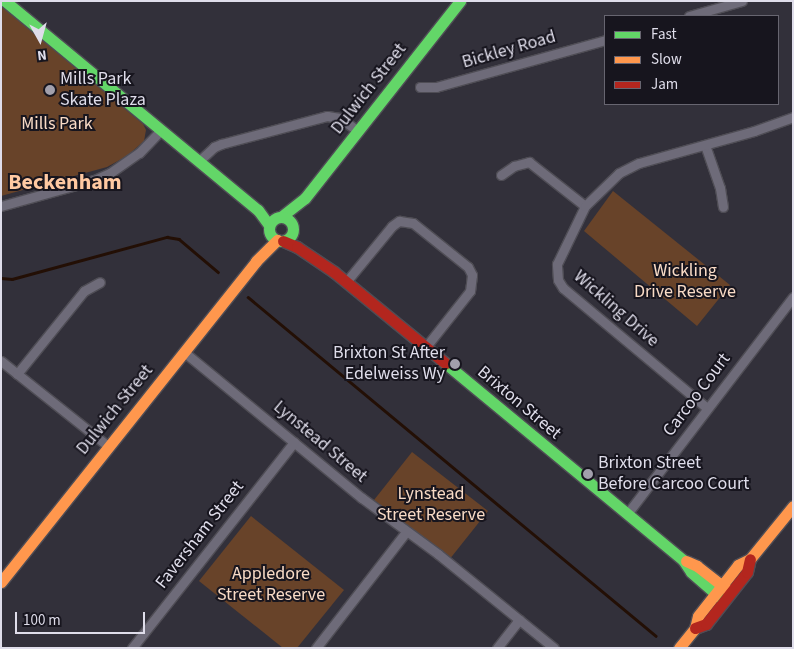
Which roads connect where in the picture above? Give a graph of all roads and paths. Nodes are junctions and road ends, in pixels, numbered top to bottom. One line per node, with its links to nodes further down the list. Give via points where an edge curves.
1 (460, 1): 10 (main road, Dulwich Street)
2 (742, 1): 4 (street)
3 (9, 2): 9 (main road, Brixton Street)
4 (709, 6): 5 (street)
5 (691, 15)
6 (604, 40): 7 (street, Bickley Road, via 436,87)
7 (420, 87)
8 (793, 118): 11 (street, Wickling Drive)
9 (161, 130): 12 (main road, Brixton Street); 15 (street, via 139,153 94,180)
10 (358, 131): 12 (street, via 340,118 327,116 221,144); 14 (main road, Dulwich Street)
11 (705, 145): 16 (street, Wickling Drive, via 639,163 619,173); 17 (street)
12 (199, 161): 18 (main road, Brixton Street)
13 (502, 175): 16 (street, via 514,166 528,162)
14 (305, 198): 19 (main road, Dulwich Street); 20 (main road, Dulwich Street)
15 (1, 206)
16 (586, 206): 30 (street, Wickling Drive, via 557,264 562,288)
17 (723, 207)
18 (258, 210): 19 (main road, Brixton Street); 21 (main road, Brixton Street)
19 (280, 216): 20 (main road, Brixton Street, via 289,220); 21 (main road, Dulwich Street)
20 (293, 228): 21 (main road, via 289,237); 22 (main road, Brixton Street)
21 (274, 235): 22 (main road, Brixton Street); 27 (main road, Dulwich Street)
22 (334, 272): 24 (main road, Brixton Street)
23 (100, 282): 29 (street, via 84,291)
24 (346, 282): 26 (main road, Brixton Street); 26 (street, via 392,226 399,222 413,223 468,268 472,275 470,292)
25 (793, 297): 30 (street, Carcoo Court)
26 (425, 348): 34 (main road, Brixton Street)
27 (184, 352): 31 (street, Lynstead Street); 32 (main road, Dulwich Street)
28 (1, 361): 29 (street)
29 (17, 374): 32 (street)
30 (707, 408): 34 (street, Carcoo Court)
31 (294, 442): 35 (street, Lynstead Street); 39 (street, Faversham Street)
32 (108, 446): 36 (main road, Dulwich Street)
33 (793, 506): 37 (main road, via 750,559 738,565)
34 (627, 514): 37 (main road, Brixton Street, via 682,560 691,572)
35 (406, 532): 38 (street, Lynstead Street); 40 (street)
36 (1, 582)
37 (723, 593): 43 (main road, via 706,624 695,628)
38 (519, 620): 41 (street); 42 (street, Lynstead Street)
39 (132, 648)
40 (316, 648)
41 (497, 648)
42 (554, 648)
43 (679, 648)

